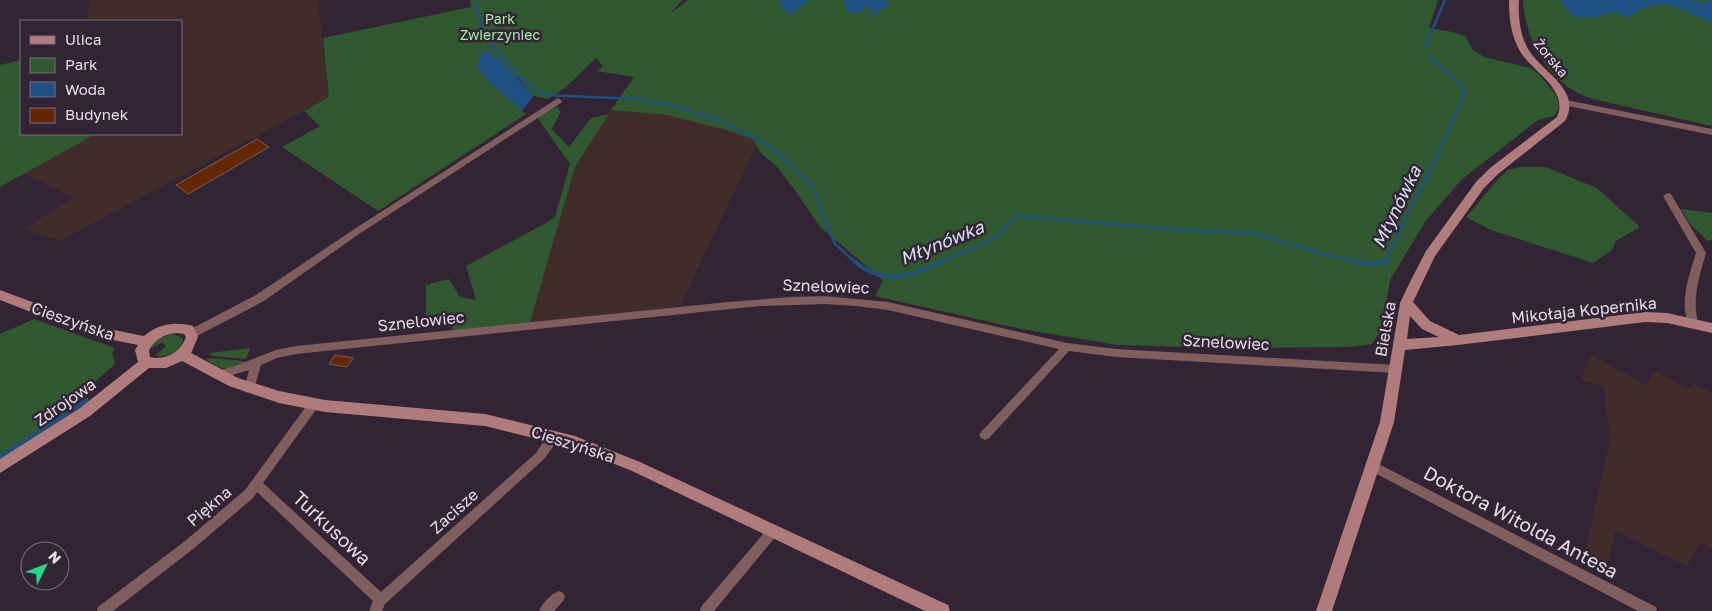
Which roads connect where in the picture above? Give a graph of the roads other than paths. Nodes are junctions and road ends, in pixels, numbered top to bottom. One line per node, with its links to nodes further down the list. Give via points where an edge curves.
1 (1514, 0): 3 (main road, Żorska, via 1521,44 1532,62 1558,88)
2 (558, 101): 10 (street, via 256,301)
3 (1566, 103): 4 (street); 7 (main road, Bielska, via 1562,119 1494,171 1467,201 1430,254)
4 (1712, 132)
5 (1668, 196): 8 (street, via 1701,253 1689,294 1688,309)
6 (0, 296): 12 (main road, Cieszyńska, via 93,331)
7 (1406, 303): 11 (main road, via 1426,325); 13 (main road, Bielska)
8 (1693, 323): 9 (main road, Mikołaja Kopernika); 11 (main road, Mikołaja Kopernika, via 1645,317)
9 (1712, 328)
10 (191, 334): 12 (main road, via 186,329 171,328); 15 (main road, via 190,344)
11 (1458, 340): 13 (main road, Mikołaja Kopernika)
12 (146, 342): 16 (main road, via 142,354)
13 (1399, 345): 18 (main road, Bielska)
14 (1067, 347): 17 (street, Sznelowiec, via 888,306 828,299 743,303 298,350 273,354); 18 (street, Sznelowiec, via 1116,353); 22 (street)
15 (182, 354): 16 (main road, via 163,363); 19 (main road, Cieszyńska)
16 (147, 362): 25 (main road, Zdrojowa, via 84,412)
17 (256, 363): 19 (street, Sznelowiec); 20 (street)
18 (1396, 369): 24 (main road, Bielska, via 1387,422)
19 (218, 376): 20 (main road, Cieszyńska)
20 (249, 389): 21 (main road, Cieszyńska)
21 (314, 404): 23 (main road, Cieszyńska, via 466,418); 26 (street, Piękna)
22 (985, 435)
23 (555, 436): 27 (main road, Cieszyńska, via 634,466); 29 (street, Zacisze, via 540,456)
24 (1373, 466): 34 (main road, Bielska); 35 (street, Doktora Witolda Antesa)
25 (0, 467)
26 (257, 485): 29 (street, Turkusowa); 30 (street, Piękna, via 189,545)
27 (773, 532): 32 (street); 33 (main road, Cieszyńska)
28 (559, 597): 31 (street)
29 (378, 605)
30 (103, 611)
31 (545, 611)
32 (706, 611)
33 (942, 611)
34 (1324, 611)
35 (1652, 611)

